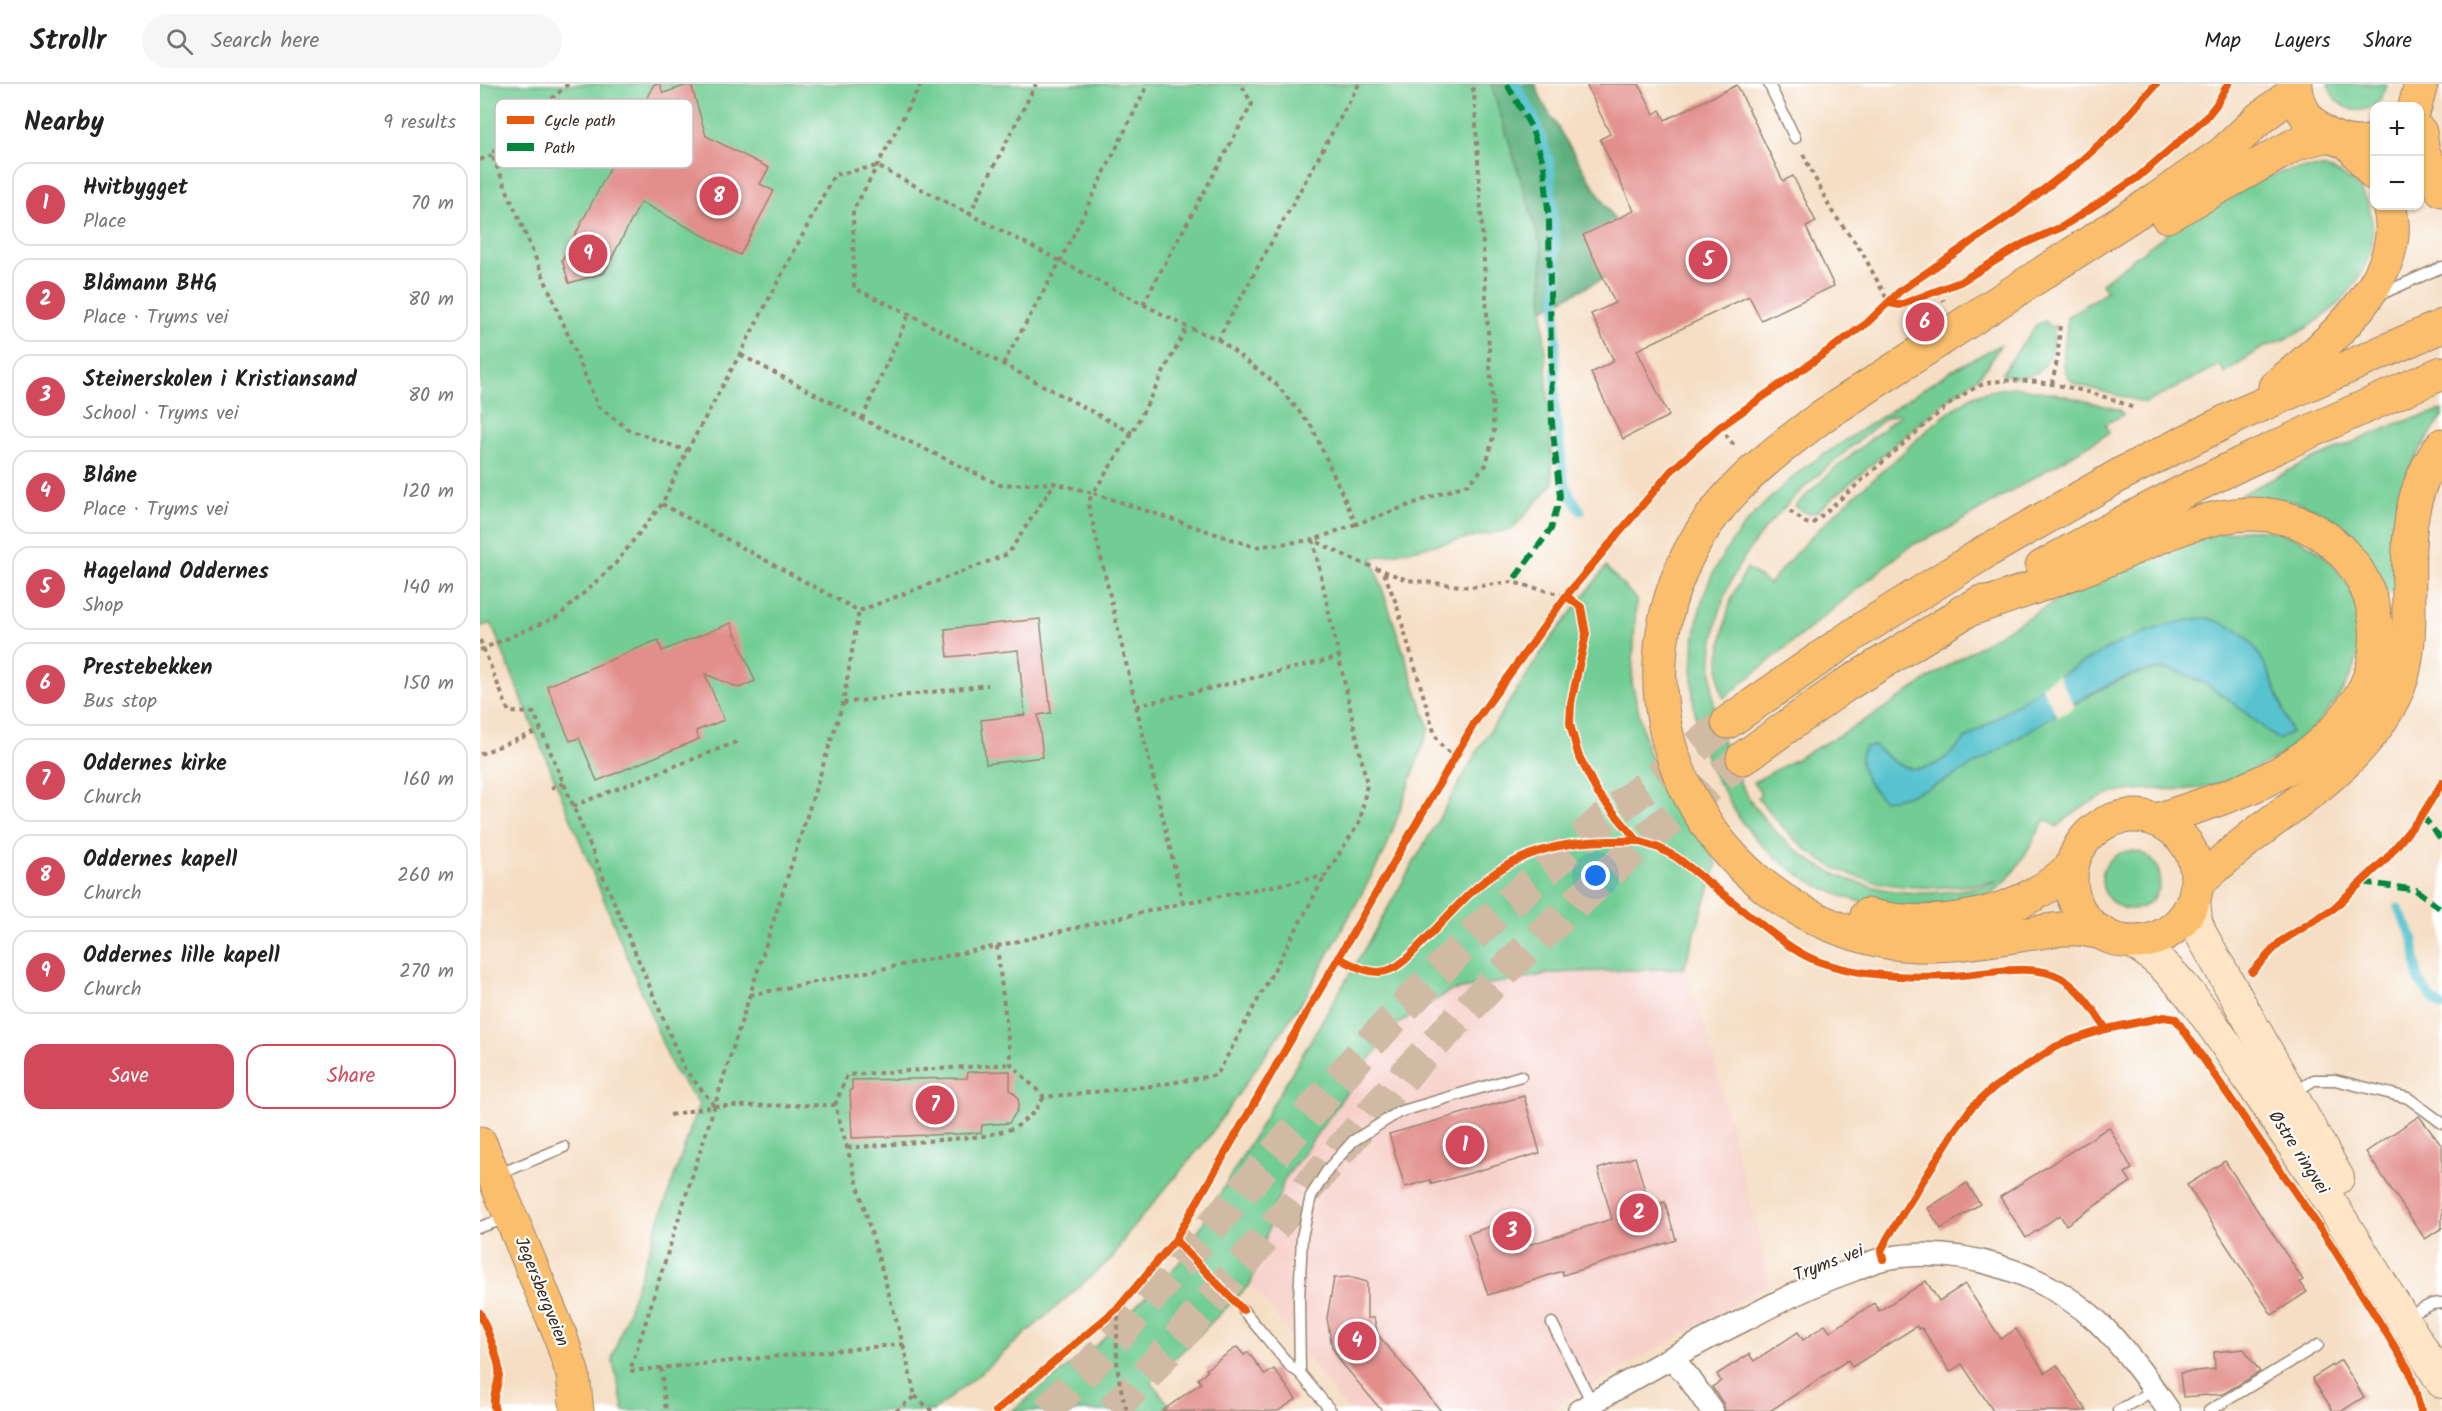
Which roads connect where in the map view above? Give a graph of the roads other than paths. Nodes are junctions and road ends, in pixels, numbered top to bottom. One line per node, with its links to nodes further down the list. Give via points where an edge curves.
1 (1769, 84): 5 (lane)
2 (2421, 84): 4 (main road)
3 (2296, 87): 6 (main road, via 2298,101 2309,121); 23 (main road, via 2223,153 1824,415 1771,454 1723,501 1697,538 1678,578 1665,622 1661,699 1680,776 1705,824 1727,853 1778,897 1837,928 1903,944 1948,945 2062,929)
4 (2416, 102)
5 (1795, 138)
6 (2350, 140): 8 (main road); 21 (main road, via 2298,143 2162,219 1817,443 1745,505 1714,547 1696,585 1681,646 1680,688 1686,729 1698,769 1722,813 1772,868 1834,905 1905,922 1987,912 2028,898)
7 (2424, 154): 9 (main road)
8 (2370, 168)
9 (2442, 190)
10 (2390, 210): 12 (main road, via 2390,247 2376,284)
11 (2442, 267): 12 (lane)
12 (2361, 304): 15 (main road, via 2320,349)
13 (2442, 326): 15 (main road)
14 (2442, 373): 17 (main road, via 2216,474)
15 (2242, 413): 18 (main road, via 2125,472 1987,551 1859,631)
16 (2442, 445): 22 (main road, via 2415,495 2410,517 2409,630 2400,684 2379,726 2360,750 2322,785 2248,840)
17 (1962, 612): 19 (main road, via 1844,686); 20 (main road, via 2037,587 2167,534 2229,515 2275,515 2296,521 2314,528 2343,552 2370,595 2376,623 2372,668 2349,712 2314,750 2268,782)
18 (1728, 722)
19 (1743, 758)
20 (2157, 820): 21 (main road, via 2130,816 2104,824 2084,841); 22 (main road, via 2176,832 2190,850)
21 (2072, 866): 23 (main road, via 2071,882 2077,904 2090,924)
22 (2195, 891): 23 (main road, via 2188,911 2170,930 2146,940); 25 (main road, Østre ringvei, via 2196,921 2201,934 2231,984)
23 (2118, 938): 25 (main road, Østre ringvei, via 2158,960)
24 (1521, 1076): 38 (lane, via 1399,1112 1353,1142 1329,1167 1311,1196 1302,1237)
25 (2280, 1102): 26 (lane, via 2314,1080 2336,1080 2408,1098); 33 (main road, Østre ringvei, via 2336,1174)
26 (2442, 1123)
27 (480, 1143): 29 (main road, Jegersbergveien)
28 (564, 1147): 29 (lane)
29 (494, 1177): 30 (main road, Jegersbergveien)
30 (511, 1217): 31 (lane); 42 (main road, Jegersbergveien, via 560,1335 573,1375)
31 (480, 1227)
32 (1243, 1310): 38 (lane)
33 (2421, 1310): 36 (main road, Østre ringvei); 39 (main road, Østre ringvei)
34 (1552, 1323): 41 (lane)
35 (2318, 1345): 47 (lane)
36 (2442, 1351)
37 (1673, 1359): 40 (street, Tryms vei, via 1799,1291 1883,1259 1961,1258 2014,1271 2061,1295 2098,1322); 41 (street, Tryms vei); 44 (street)
38 (1300, 1373): 43 (lane)
39 (2442, 1382)
40 (2154, 1390): 45 (lane); 46 (street, Tryms vei)
41 (1586, 1407)
42 (577, 1411)
43 (1331, 1411)
44 (1712, 1411)
45 (2118, 1411)
46 (2169, 1411)
47 (2209, 1411)

